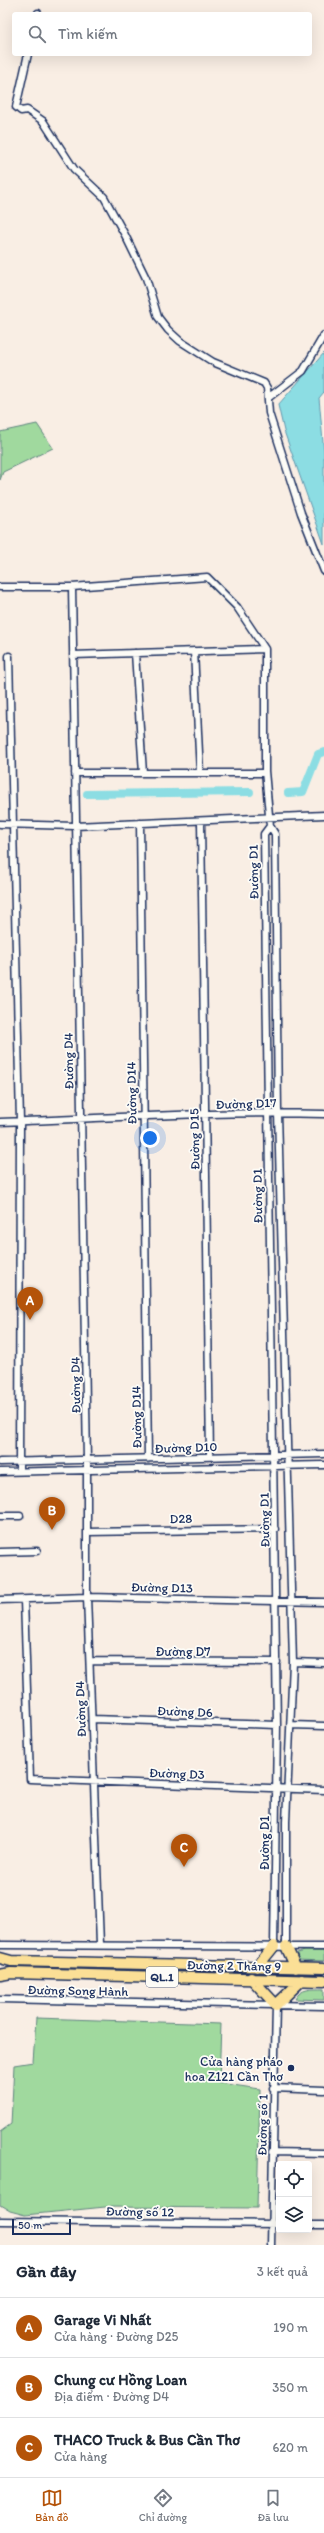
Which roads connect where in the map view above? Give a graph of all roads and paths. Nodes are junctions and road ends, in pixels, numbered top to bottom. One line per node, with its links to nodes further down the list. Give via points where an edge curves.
1 (28, 56): 3 (street, via 16,107 21,111 27,110 43,121 74,169 104,197 126,235 146,278 158,317 180,341 213,362 259,379 267,388)
2 (324, 335): 3 (street, via 303,371)
3 (268, 398): 4 (street, via 269,413 299,506)
4 (324, 571)
5 (72, 587): 6 (street); 7 (street, via 207,577 237,607); 10 (street, Đường D4)
6 (0, 588)
7 (265, 649): 8 (street); 15 (street)
8 (194, 651): 9 (street); 14 (street)
9 (135, 653): 10 (street); 13 (street)
10 (73, 655): 12 (street, Đường D4)
11 (9, 656): 21 (street)
12 (75, 773): 13 (street); 22 (street, Đường D4)
13 (143, 773): 14 (street)
14 (200, 773): 15 (street)
15 (265, 773): 17 (street)
16 (324, 815): 17 (street)
17 (269, 818): 18 (street); 23 (street)
18 (201, 822): 19 (street); 27 (street, Đường D15)
19 (140, 823): 22 (street); 28 (street, Đường D14)
20 (0, 824): 21 (street)
21 (12, 825): 22 (street); 30 (street)
22 (76, 826): 29 (street, Đường D4)
23 (270, 826): 24 (street, Đường D1, via 275,834); 25 (street, Đường D1, via 264,834)
24 (278, 1113): 25 (street, Đường D17); 26 (street, Đường D17); 35 (street, Đường D1)
25 (266, 1114): 27 (street, Đường D17); 34 (street, Đường D1)
26 (324, 1114)
27 (204, 1115): 28 (street, Đường D17); 33 (street, Đường D15)
28 (142, 1116): 29 (street, Đường D17); 36 (street, Đường D14)
29 (80, 1117): 30 (street, Đường D17); 37 (street, Đường D4)
30 (20, 1121): 31 (street, Đường D17); 39 (street)
31 (0, 1122)
32 (324, 1454): 35 (street, Đường D10)
33 (210, 1456): 34 (street, Đường D10); 36 (street, Đường D10)
34 (274, 1456): 35 (street, Đường D10); 41 (street, Đường D1)
35 (288, 1456): 42 (street, Đường D1)
36 (148, 1459): 37 (street, Đường D10)
37 (88, 1461): 39 (street, Đường D10); 43 (street, Đường D4)
38 (0, 1462): 39 (street, Đường D10)
39 (19, 1462): 45 (street)
40 (324, 1465): 42 (street, Đường D10)
41 (274, 1466): 42 (street, Đường D10); 43 (street, Đường D10); 48 (street, Đường D1)
42 (288, 1466): 56 (street, Đường D1)
43 (87, 1469): 45 (street, Đường D10); 49 (street, Đường D4)
44 (0, 1472): 45 (street, Đường D10)
45 (19, 1472)
46 (0, 1516): 47 (street)
47 (20, 1516)
48 (275, 1529): 49 (street, D28); 55 (street, Đường D1)
49 (87, 1532): 52 (street, Đường D4)
50 (37, 1551): 51 (street)
51 (0, 1552)
52 (87, 1597): 54 (street, Đường D13); 55 (street, Đường D13); 58 (street, Đường D4)
53 (0, 1600): 54 (street, Đường D13)
54 (24, 1600): 66 (street, Đường D3, via 30,1779)
55 (276, 1600): 56 (street, Đường D13); 59 (street, Đường D1)
56 (291, 1602): 57 (street, Đường D13); 60 (street, Đường D1)
57 (324, 1602)
58 (90, 1661): 59 (street, Đường D7); 62 (street, Đường D4)
59 (277, 1662): 63 (street, Đường D1)
60 (293, 1662): 61 (street); 64 (street, Đường D1)
61 (324, 1663)
62 (92, 1720): 63 (street, Đường D6); 66 (street, Đường D4)
63 (277, 1725): 67 (street, Đường D1)
64 (291, 1725): 65 (street); 68 (street, Đường D1)
65 (324, 1726)
66 (94, 1781): 67 (street, Đường D3); 70 (street, Đường D4)
67 (275, 1788): 68 (street, Đường D3); 72 (street, Đường D1)
68 (288, 1789): 69 (street, Đường D3); 73 (street, Đường D1)
69 (324, 1790)
70 (100, 1944): 71 (street); 72 (street)
71 (0, 1945)
72 (274, 1946): 73 (street); 76 (highway)
73 (286, 1946): 74 (street); 77 (highway)
74 (324, 1947)
75 (0, 1958): 76 (highway, Đường 2 Tháng 9 / QL.1)
76 (257, 1967): 77 (highway, Đường 2 Tháng 9 / QL.1)
77 (296, 1968): 78 (highway, Đường 2 Tháng 9 / QL.1)
78 (324, 1968)
79 (0, 1975): 80 (highway, Đường 2 Tháng 9 / QL.1, via 11,1973)
80 (251, 1978): 81 (highway, Đường 2 Tháng 9 / QL.1); 84 (highway)
81 (302, 1980): 82 (highway, Đường 2 Tháng 9 / QL.1); 84 (highway)
82 (324, 1981)
83 (0, 1999): 84 (street, Đường Song Hành)
84 (276, 2005): 85 (street, Đường Song Hành); 86 (street, Đường số 1)
85 (324, 2006)
86 (273, 2088): 87 (street); 88 (street, Đường số 1)
87 (324, 2090)
88 (272, 2152): 89 (street); 91 (street, Đường số 1)
89 (324, 2153)
90 (0, 2221): 91 (street, Đường số 12)
91 (271, 2224): 92 (street, Đường số 12); 95 (street, Đường số 1)
92 (276, 2224)
93 (312, 2225): 94 (street)
94 (324, 2225)
95 (271, 2245)

